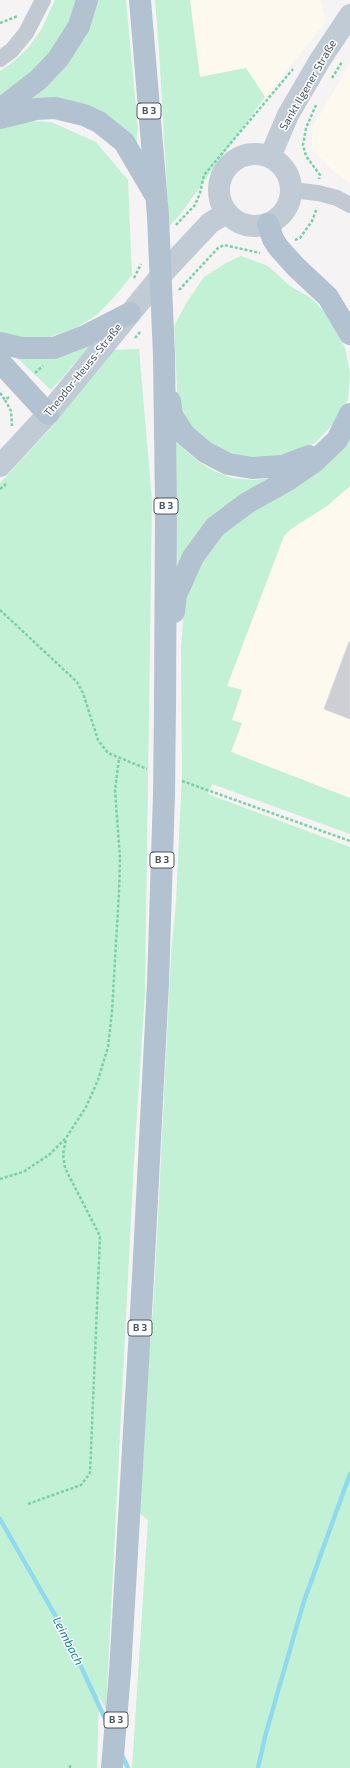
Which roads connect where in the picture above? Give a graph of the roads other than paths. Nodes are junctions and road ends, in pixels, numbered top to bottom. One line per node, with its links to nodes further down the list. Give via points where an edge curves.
1 (43, 0): 5 (street, via 26,33 12,50)
2 (88, 0): 6 (main road, via 79,26 58,58 38,80)
3 (140, 0): 12 (main road, B 3)
4 (350, 14): 8 (street, Sankt Ilgener Straße, via 288,115)
5 (0, 59)
6 (0, 109)
7 (0, 118): 12 (main road, via 36,109 55,108 84,115 99,122 124,142)
8 (270, 157): 9 (street, via 288,174); 11 (street, via 259,154 246,155 235,159 226,168 220,178 218,190 220,202)
9 (292, 190): 10 (street, via 318,193); 13 (street, via 285,211 278,219)
10 (350, 205)
11 (226, 213): 13 (street, via 245,225); 14 (street, Theodor-Heuss-Straße, via 210,223)
12 (163, 214): 17 (main road, B 3, bridge)
13 (268, 224): 15 (main road, via 278,247 328,297)
14 (130, 312): 16 (main road, via 85,336 54,348 21,348); 19 (street, Theodor-Heuss-Straße)
15 (350, 334)
16 (0, 343)
17 (164, 356): 21 (main road, via 172,415 184,434 205,452 228,464 252,468 283,466 310,456); 23 (main road, B 3)
18 (0, 362): 19 (main road)
19 (48, 414): 22 (street, Theodor-Heuss-Straße)
20 (350, 414): 21 (main road)
21 (337, 440): 23 (main road, via 314,462 247,503 215,527 193,557 176,595)
22 (0, 466)
23 (166, 656): 24 (main road, B 3, bridge, via 165,706 171,787 160,940 120,1672)
24 (112, 1768)

